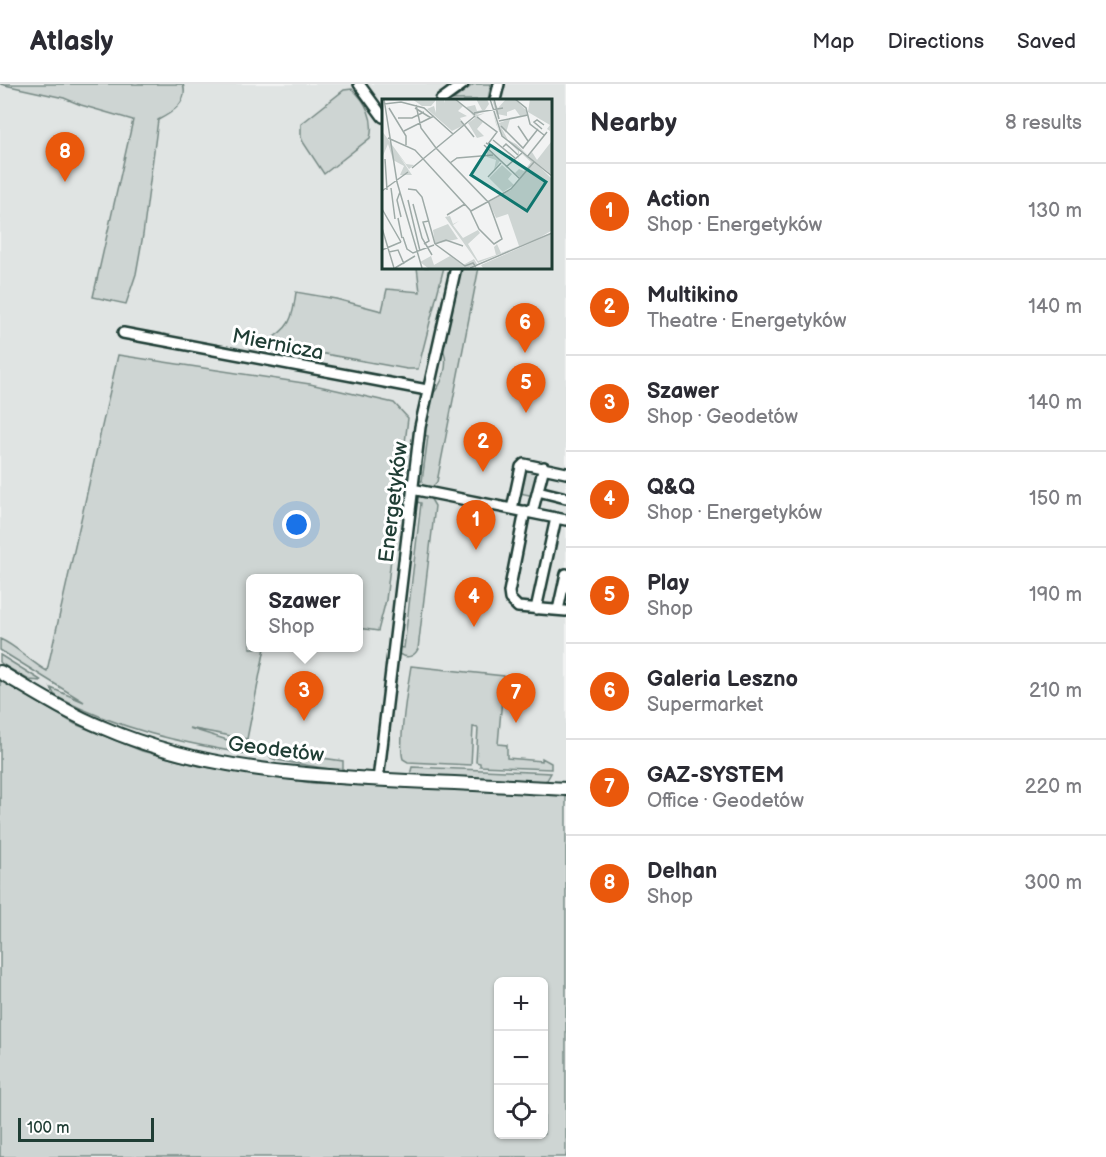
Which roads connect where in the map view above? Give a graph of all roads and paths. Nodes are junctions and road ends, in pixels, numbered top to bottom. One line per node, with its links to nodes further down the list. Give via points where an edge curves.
1 (464, 84): 4 (street)
2 (499, 84): 5 (street)
3 (363, 85): 6 (street)
4 (442, 99)
5 (495, 99)
6 (382, 115)
7 (456, 268): 9 (street, Energetyków)
8 (123, 333): 9 (street, Miernicza)
9 (427, 390): 12 (street, Energetyków)
10 (544, 467): 11 (street); 13 (street); 15 (street, via 522,465)
11 (566, 473)
12 (412, 489): 15 (street); 22 (street, Energetyków)
13 (538, 491): 14 (street); 16 (street)
14 (566, 498)
15 (512, 509): 16 (street)
16 (529, 512): 17 (street); 19 (street, via 509,596 514,605)
17 (561, 519): 19 (street)
18 (566, 574): 20 (street)
19 (536, 609): 20 (street)
20 (562, 611)
21 (0, 672): 22 (street, Geodetów, via 80,717 154,746 260,769)
22 (378, 780): 23 (street, Geodetów)
23 (566, 789)

